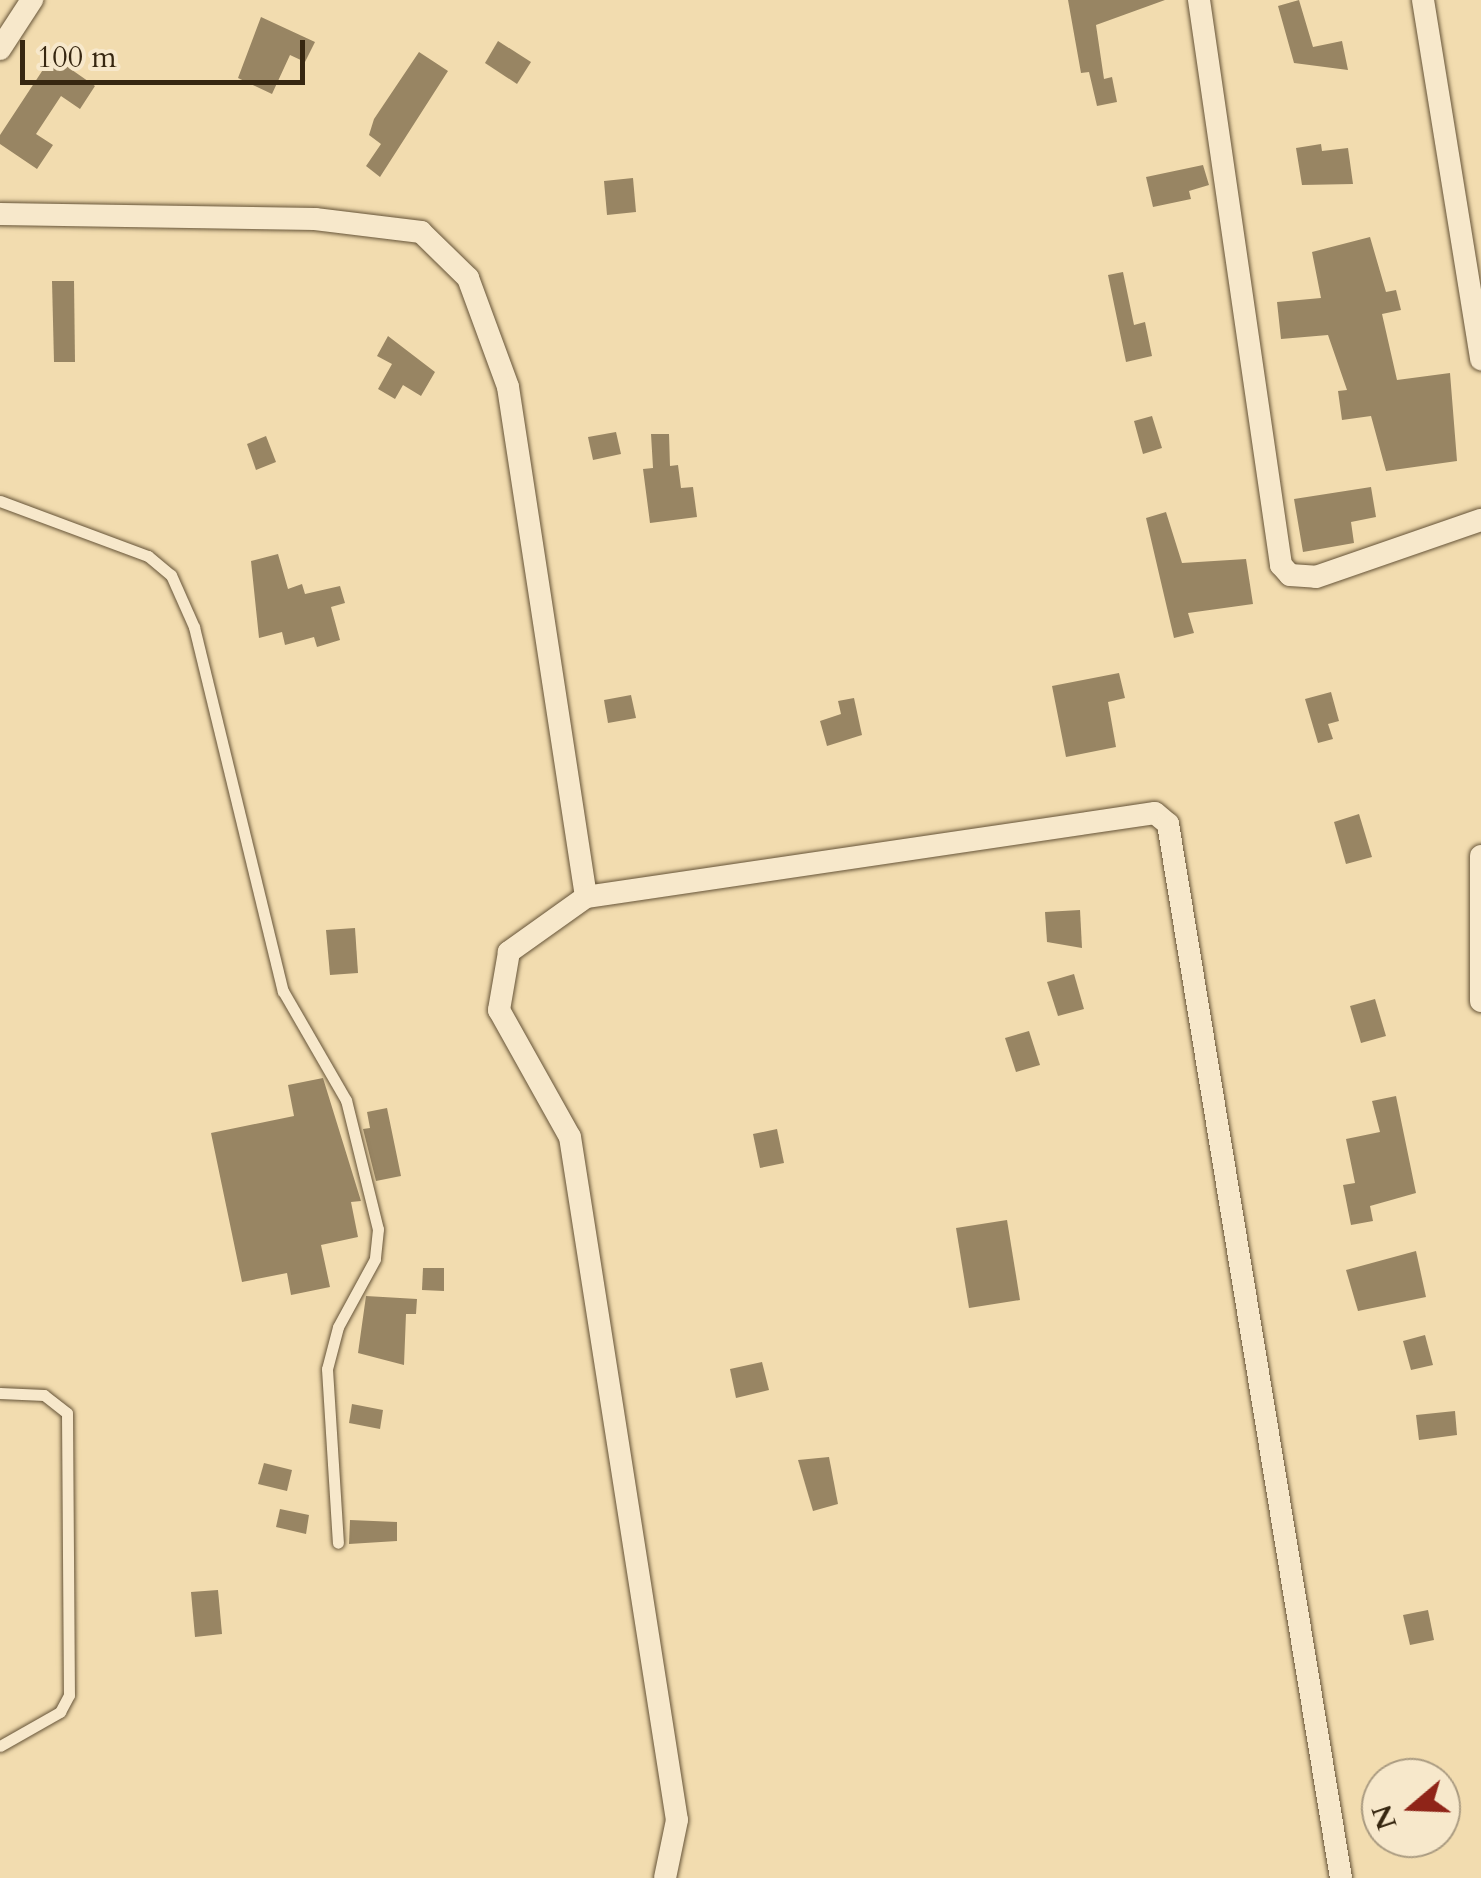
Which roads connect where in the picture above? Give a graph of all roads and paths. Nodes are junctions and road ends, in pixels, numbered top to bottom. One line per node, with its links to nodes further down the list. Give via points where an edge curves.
1 (32, 0): 4 (street)
2 (1199, 0): 8 (street, via 1281,565 1290,576 1316,577)
3 (1422, 0): 6 (street)
4 (0, 49)
5 (0, 214): 10 (street, via 315,219 420,232 468,278 508,387)
6 (1481, 359)
7 (0, 501): 14 (lane, via 148,556 171,574 194,627 282,991 346,1100 378,1228 375,1259 338,1327 327,1370)
8 (1481, 520)
9 (1480, 869): 11 (street)
10 (586, 897): 16 (street, via 509,952 499,1010 570,1137 677,1820); 17 (street, via 1155,813 1168,824)
11 (1479, 937): 12 (street)
12 (1481, 1002)
13 (0, 1393): 15 (lane, via 44,1395 66,1413 69,1695 60,1712)
14 (338, 1544)
15 (0, 1746)
16 (665, 1878)
17 (1341, 1878)

